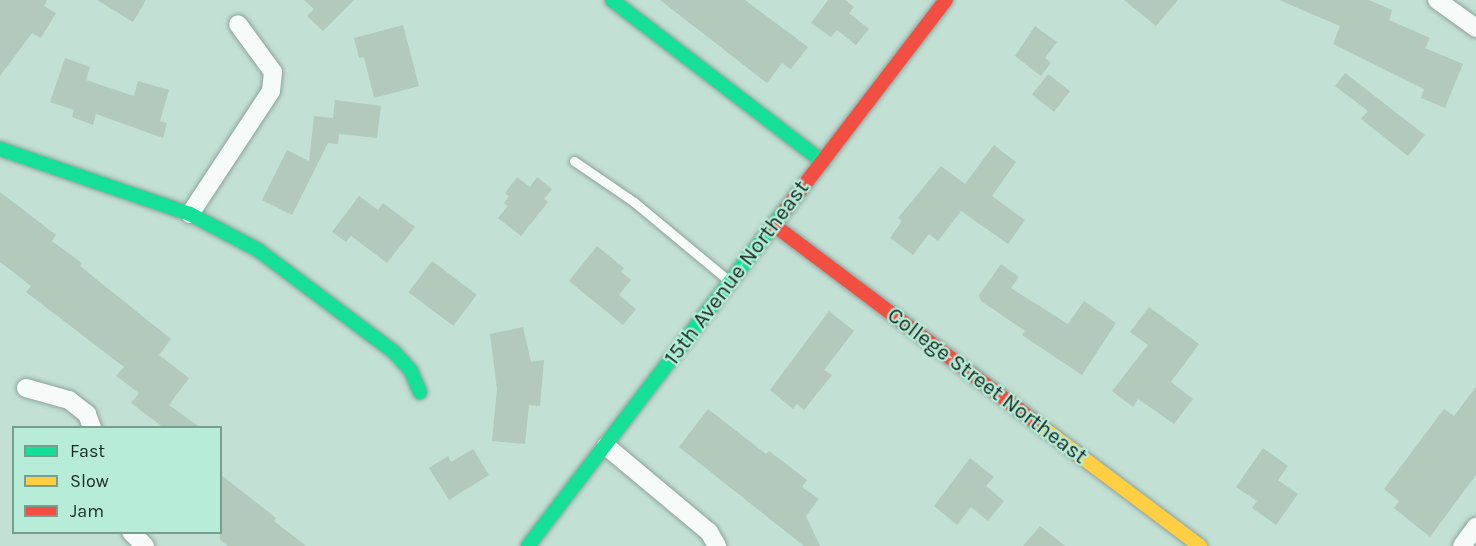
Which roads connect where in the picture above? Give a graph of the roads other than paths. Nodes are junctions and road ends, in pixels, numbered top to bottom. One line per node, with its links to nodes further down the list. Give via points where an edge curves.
1 (612, 0): 8 (street)
2 (946, 0): 8 (street, 15th Avenue Northeast)
3 (1437, 0): 5 (street)
4 (238, 24): 9 (street, via 273,72 271,91)
5 (1476, 28)
6 (0, 149): 9 (street)
7 (574, 161): 11 (lane, via 678,236)
8 (823, 162): 10 (street, 15th Avenue Northeast)
9 (190, 214): 13 (street, via 258,250 395,352 411,371)
10 (774, 225): 11 (street, 15th Avenue Northeast); 21 (street, College Street Northeast)
11 (730, 283): 15 (street, 15th Avenue Northeast)
12 (26, 388): 14 (street, via 69,400 87,414)
13 (420, 392)
14 (91, 426)
15 (606, 446): 19 (street, 15th Avenue Northeast); 20 (street, via 709,532)
16 (1476, 527): 22 (street)
17 (133, 534): 18 (street)
18 (146, 546)
19 (528, 546)
20 (717, 546)
21 (1200, 546)
22 (1462, 546)

